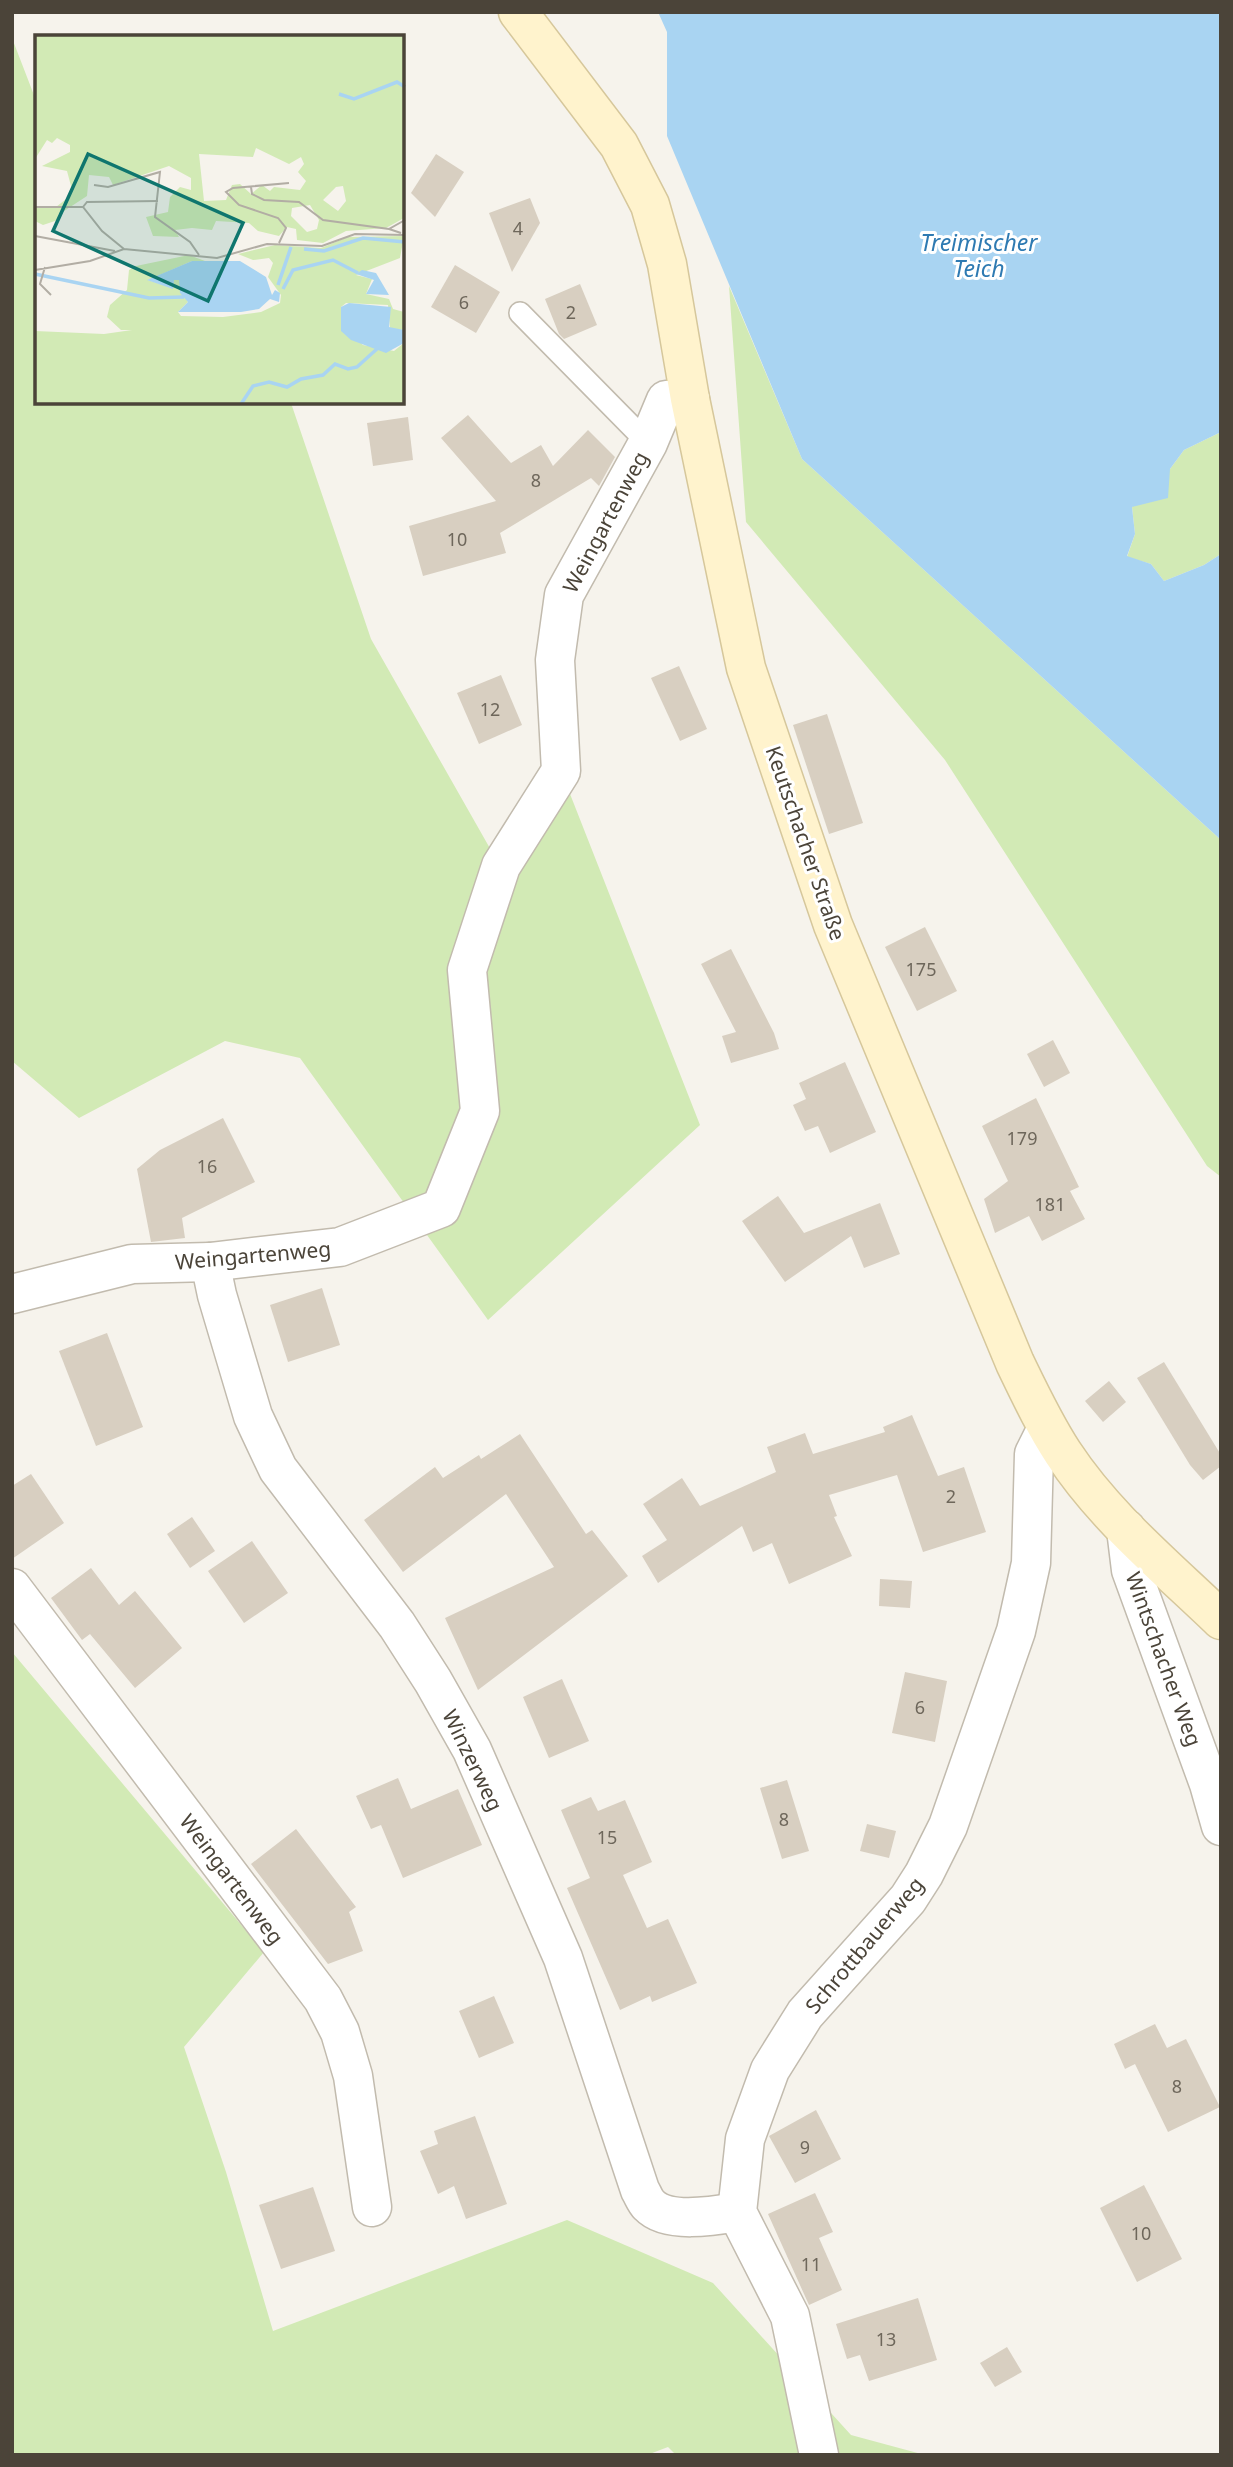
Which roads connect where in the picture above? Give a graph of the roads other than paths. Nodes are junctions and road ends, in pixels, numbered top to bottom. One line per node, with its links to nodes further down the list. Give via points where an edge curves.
1 (518, 12): 3 (main road, Keutschacher Straße, via 619,145 650,205 667,264)
2 (520, 313): 4 (lane)
3 (690, 399): 4 (street, Weingartenweg, via 666,400); 7 (main road, Keutschacher Straße, via 746,668 833,925)
4 (648, 443): 5 (street, Weingartenweg, via 564,595 555,660 561,771 501,866 467,970 480,1111 441,1208 340,1247)
5 (210, 1262): 6 (street, Weingartenweg, via 132,1264); 13 (street, Winzerweg, via 253,1416 278,1469 397,1625 471,1750 563,1958 640,2190 649,2206 662,2213 703,2218)
6 (12, 1294)
7 (1046, 1428): 8 (main road, Keutschacher Straße, via 1089,1489); 13 (street, Schrottbauerweg, via 1034,1454 1031,1563 1016,1631 948,1826 908,1899 805,2014 770,2070 745,2139)
8 (1126, 1530): 10 (main road, Keutschacher Straße); 11 (street, Wintschacher Weg, via 1131,1570)
9 (12, 1588): 12 (street, Weingartenweg, via 323,1999 340,2032 352,2076)
10 (1221, 1620)
11 (1221, 1826)
12 (372, 2207)
13 (737, 2211): 14 (street, via 790,2316)
14 (819, 2455)

